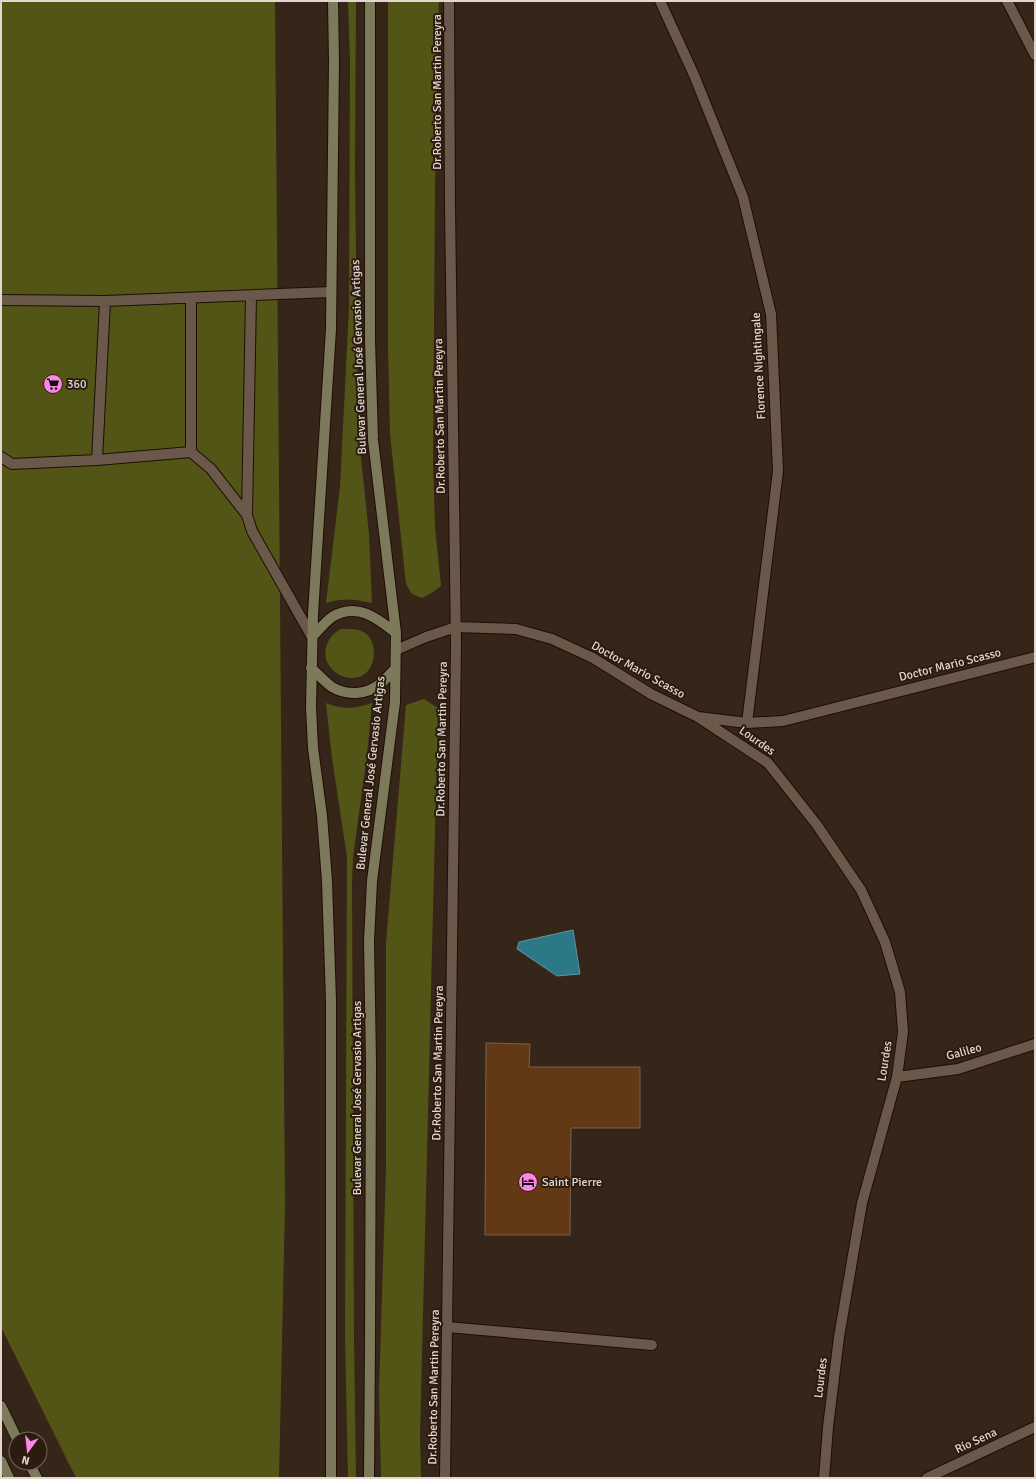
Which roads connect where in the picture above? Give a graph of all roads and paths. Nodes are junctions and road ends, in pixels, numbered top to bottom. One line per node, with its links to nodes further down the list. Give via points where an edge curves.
1 (333, 1): 7 (main road, Bulevar General José Gervasio Artigas)
2 (370, 1): 17 (main road, Bulevar General José Gervasio Artigas, via 370,340 373,440)
3 (449, 1): 16 (street, Dr.Roberto San Martin Pereyra)
4 (660, 1): 24 (street, Florence Nightingale, via 694,74 743,197 771,314 778,471)
5 (1008, 1): 6 (street)
6 (1035, 55)
7 (331, 292): 8 (street); 18 (main road, Bulevar General José Gervasio Artigas, via 331,329)
8 (251, 296): 9 (street); 15 (street)
9 (191, 298): 11 (street); 12 (street)
10 (1, 300): 11 (street)
11 (105, 301): 14 (street)
12 (191, 452): 14 (street); 15 (street, via 211,469)
13 (1, 457): 14 (street, via 12,464)
14 (97, 460)
15 (247, 515): 18 (street, via 252,531)
16 (456, 627): 19 (street, Doctor Mario Scasso); 23 (street, Doctor Mario Scasso, via 516,629 552,639 593,658 651,694); 27 (street, Dr.Roberto San Martin Pereyra)
17 (396, 633): 18 (main road, via 373,616 359,611 345,612 332,617); 19 (main road, Bulevar General José Gervasio Artigas)
18 (312, 637): 21 (main road, Bulevar General José Gervasio Artigas)
19 (396, 650): 22 (main road, Bulevar General José Gervasio Artigas)
20 (1035, 656): 24 (street, Doctor Mario Scasso, via 783,720)
21 (311, 668): 22 (main road, via 332,686 343,692 356,693 369,691); 34 (main road, Bulevar General José Gervasio Artigas, via 313,748 322,816 331,1001)
22 (395, 669): 35 (main road, Bulevar General José Gervasio Artigas, via 395,702 372,881 369,941)
23 (698, 717): 24 (street, Doctor Mario Scasso); 26 (street, Lourdes, via 768,763 817,825 861,890 885,942 900,992 903,1032)
24 (747, 723)
25 (1035, 1044): 26 (street, Galileo, via 958,1069)
26 (897, 1077): 37 (street, Lourdes, via 862,1203 839,1337)
27 (447, 1327): 28 (street); 36 (street, Dr.Roberto San Martin Pereyra)
28 (652, 1345)
29 (1, 1406): 31 (main road)
30 (1035, 1427): 38 (street, Río Sena)
31 (13, 1431)
32 (1, 1461): 33 (main road)
33 (10, 1478)
34 (332, 1478)
35 (369, 1478)
36 (446, 1478)
37 (824, 1478)
38 (928, 1478)

